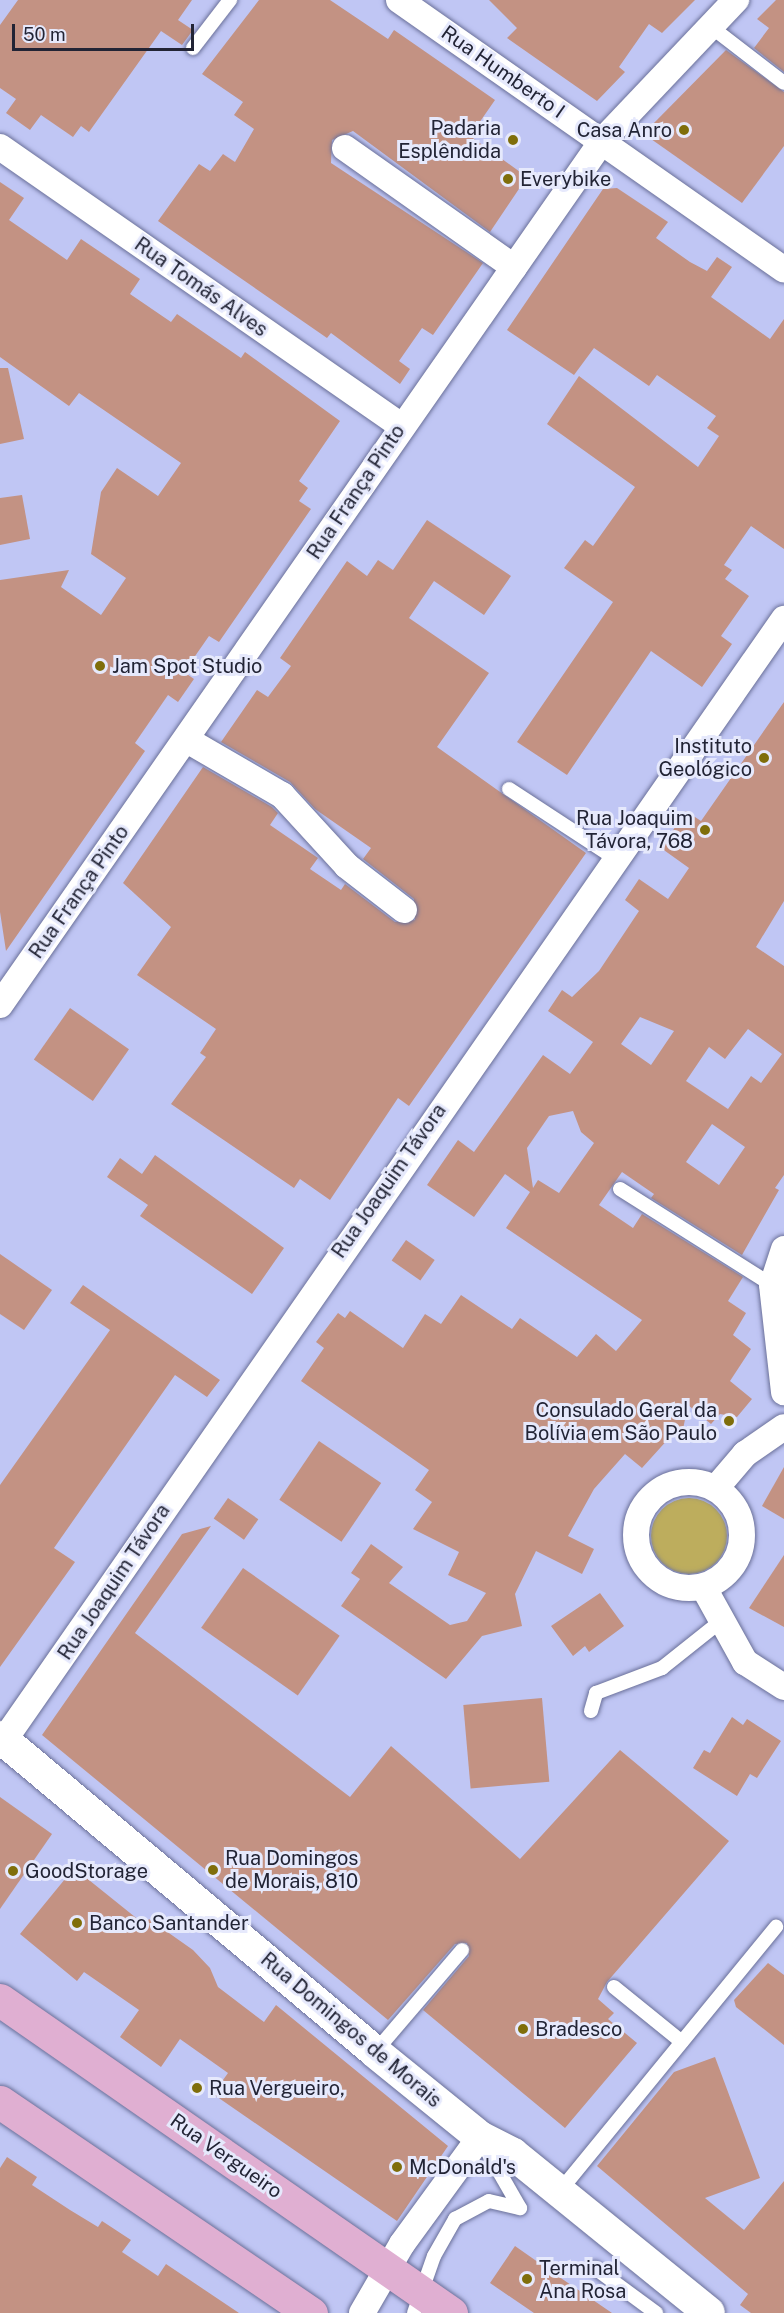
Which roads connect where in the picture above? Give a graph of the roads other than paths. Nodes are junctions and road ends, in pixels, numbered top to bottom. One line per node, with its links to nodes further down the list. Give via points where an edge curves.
1 (230, 0): 5 (lane)
2 (399, 0): 7 (street, Rua Humberto I)
3 (736, 0): 4 (street, Rua França Pinto)
4 (710, 26): 6 (lane); 7 (street, Rua França Pinto)
5 (193, 48)
6 (784, 83)
7 (602, 141): 10 (street, Rua França Pinto); 11 (street, Rua Humberto I)
8 (0, 147): 12 (street, Rua Tomás Alves)
9 (345, 148): 10 (street)
10 (514, 267): 12 (street, Rua França Pinto)
11 (784, 270)
12 (401, 426): 14 (street, Rua França Pinto)
13 (784, 620): 16 (street, Rua Joaquim Távora)
14 (187, 740): 17 (street, via 282,795 347,866); 18 (street, Rua França Pinto)
15 (509, 789): 16 (lane)
16 (616, 859): 29 (street, Rua Joaquim Távora)
17 (404, 910)
18 (0, 1005)
19 (620, 1189): 21 (lane)
20 (784, 1249): 21 (street)
21 (772, 1285): 22 (street)
22 (784, 1392)
23 (784, 1426): 24 (street, via 745,1454)
24 (716, 1488): 25 (street, via 735,1507 742,1536 734,1564); 25 (street, via 691,1482 667,1486 644,1506 635,1535 637,1551 653,1576 681,1589)
25 (704, 1588): 26 (street)
26 (721, 1621): 27 (street, via 745,1662); 28 (lane, via 662,1668 619,1680 596,1693)
27 (784, 1687)
28 (591, 1711)
29 (1, 1741): 35 (street, Rua Domingos de Morais)
30 (776, 1928): 34 (lane)
31 (462, 1950): 35 (lane)
32 (614, 1987): 34 (lane)
33 (0, 2000): 40 (main road, Rua Vergueiro)
34 (682, 2042): 38 (lane)
35 (375, 2052): 37 (street, Rua Domingos de Morais)
36 (0, 2102): 42 (main road)
37 (480, 2137): 38 (street, Rua Domingos de Morais, via 513,2154); 40 (street); 41 (lane, via 520,2208 489,2201 455,2219)
38 (559, 2192): 46 (street, Rua Domingos de Morais)
39 (595, 2268): 45 (lane)
40 (387, 2269): 41 (main road, Rua Vergueiro); 43 (street)
41 (418, 2302): 44 (main road, Rua Vergueiro)
42 (311, 2313)
43 (362, 2313)
44 (452, 2313)
45 (656, 2313)
46 (709, 2313)

